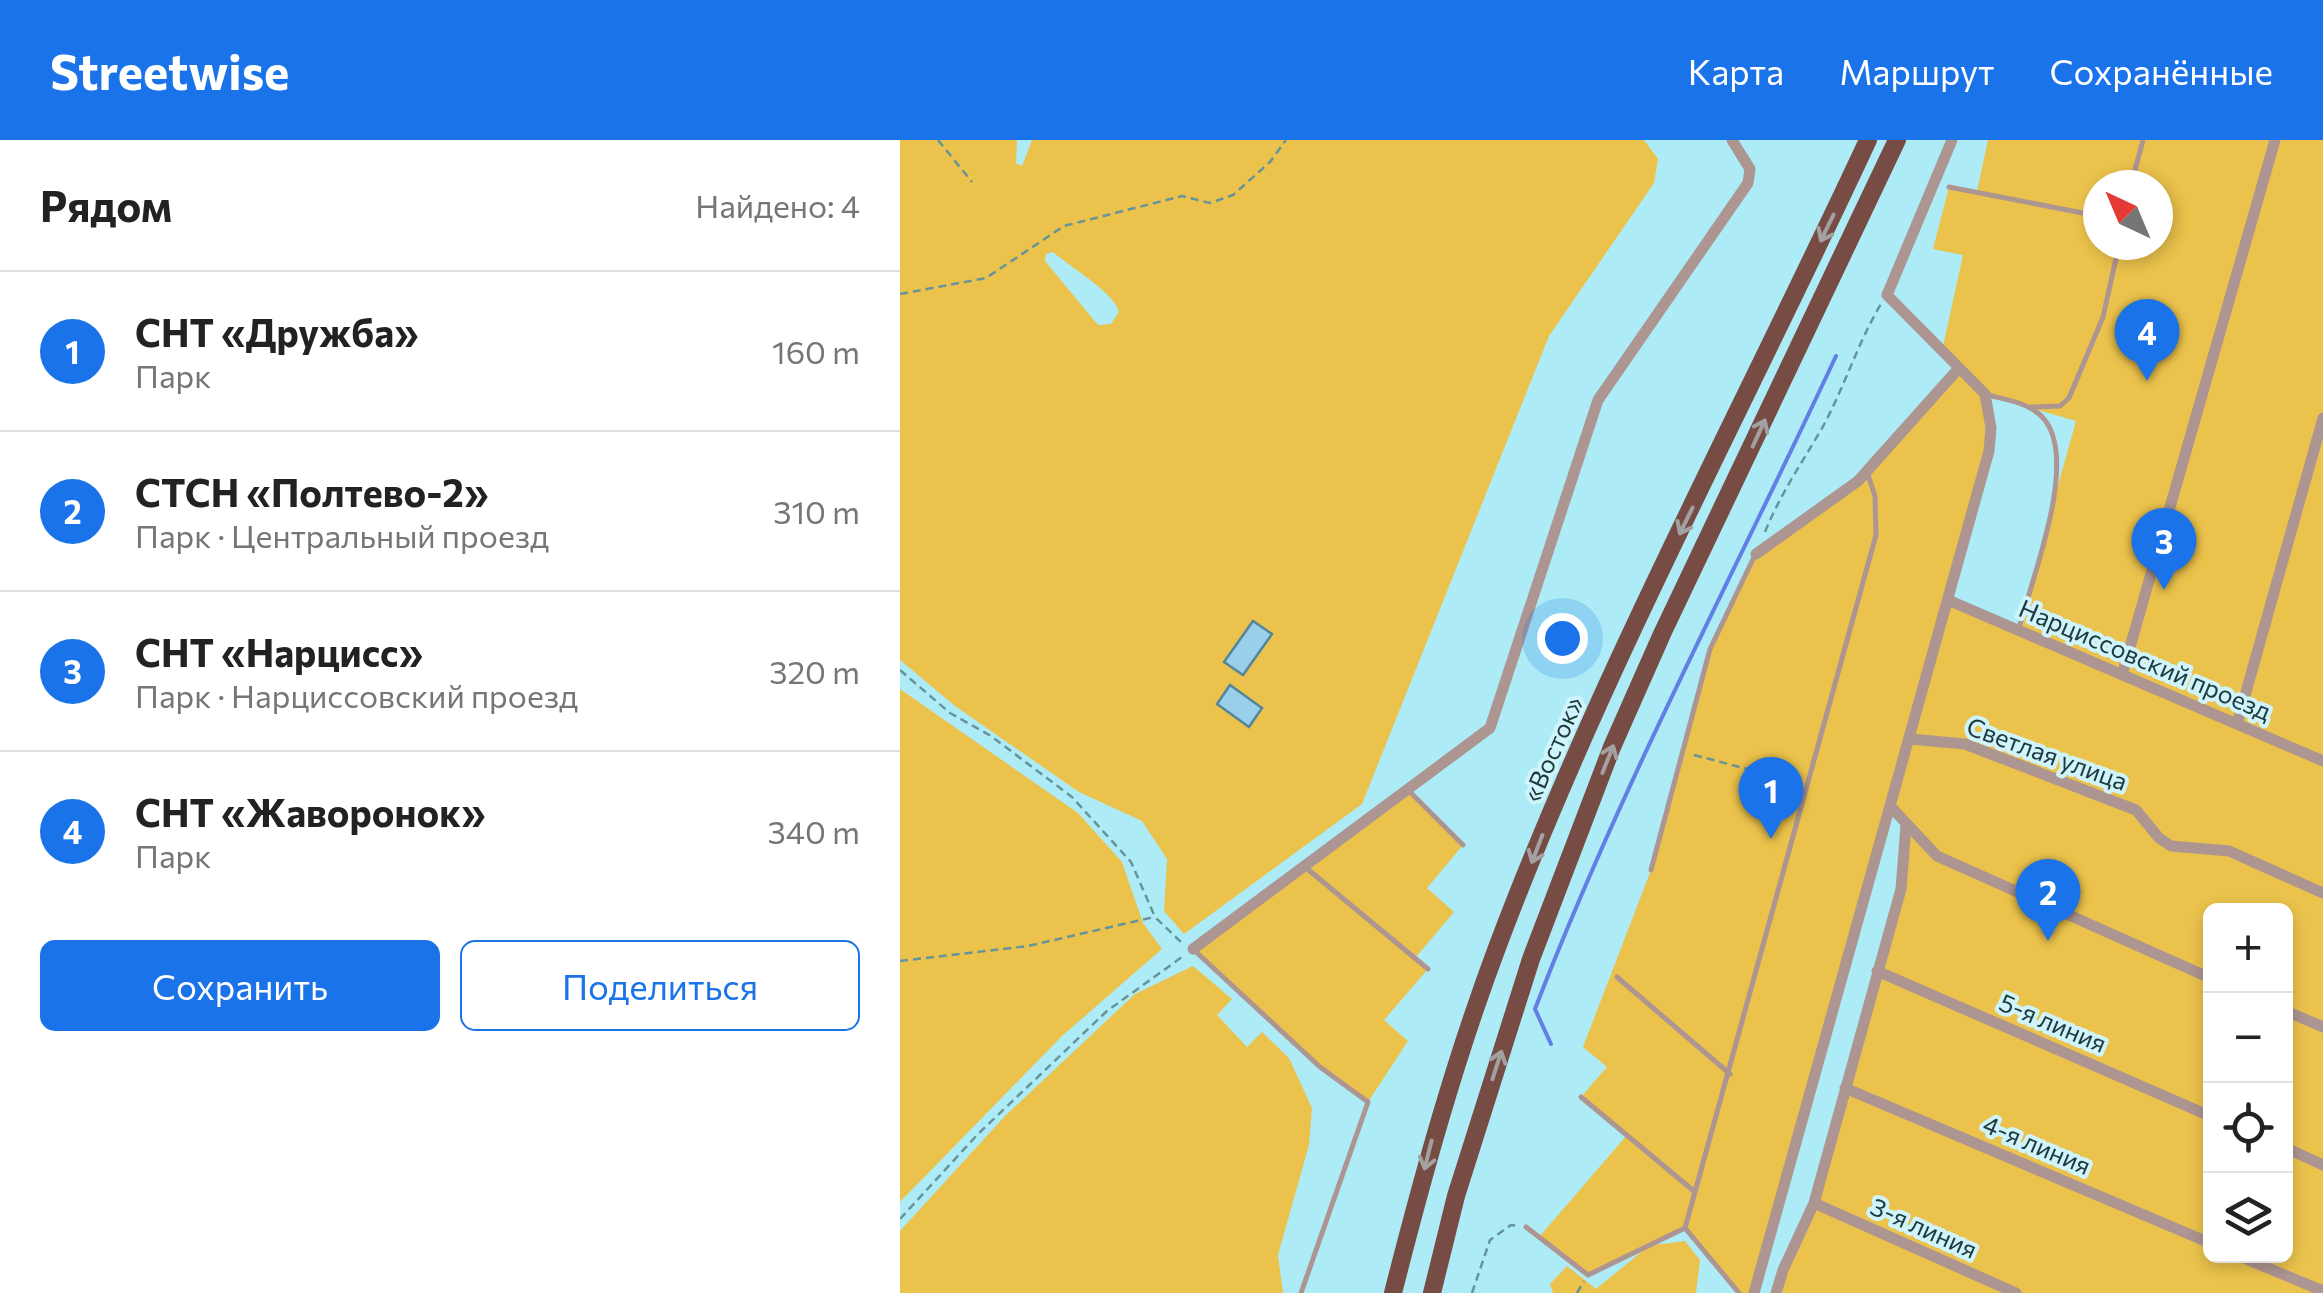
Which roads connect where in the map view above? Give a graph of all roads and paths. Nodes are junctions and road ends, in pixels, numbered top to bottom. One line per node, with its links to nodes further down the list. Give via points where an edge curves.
1 (938, 140): 10 (path)
2 (1286, 140): 14 (path, via 1233,194 1210,203 1182,196 1064,226 986,278)
3 (1732, 140): 31 (street, via 1750,169 1748,183 1598,400 1490,728)
4 (1868, 140): 63 (highway, «Восток», one-way to 63, via 1553,807 1433,1135)
5 (1897, 140): 64 (highway, one-way to 5, via 1531,958 1612,747)
6 (1952, 140): 15 (street)
7 (2144, 140): 9 (lane)
8 (2275, 140): 25 (street)
9 (2135, 170)
10 (972, 182)
11 (1949, 188): 12 (lane)
12 (2083, 213)
13 (2116, 260): 18 (lane, via 2103,316 2069,398 2052,408)
14 (900, 294)
15 (1886, 295): 16 (street); 21 (path)
16 (1958, 368): 17 (street); 20 (street)
17 (1985, 394): 18 (lane); 22 (street, via 1990,450)
18 (2028, 406): 23 (lane, via 2052,431 2059,468)
19 (2323, 418): 26 (street)
20 (1867, 472): 21 (street); 30 (lane, via 1876,535)
21 (1756, 554): 28 (lane, via 1710,649)
22 (1948, 600): 23 (street, Нарциссовский проезд); 27 (street)
23 (2018, 630): 25 (street, Нарциссовский проезд)
24 (900, 670): 38 (path, via 1072,797 1131,862)
25 (2122, 675): 26 (street, Нарциссовский проезд)
26 (2237, 724): 29 (street, Нарциссовский проезд)
27 (1910, 739): 32 (street); 37 (street, Светлая улица, via 1965,744 2136,810 2171,846 2229,851)
28 (1683, 752): 30 (path); 36 (lane)
29 (2323, 762)
30 (1808, 785): 47 (lane)
31 (1406, 788): 34 (lane); 35 (street)
32 (1891, 807): 33 (street); 68 (street)
33 (1906, 825): 42 (street, via 1901,889); 43 (street, via 1950,862)
34 (1463, 845)
35 (1305, 867): 39 (street); 41 (lane)
36 (1651, 870)
37 (2323, 893)
38 (1155, 916): 39 (path); 40 (path, via 1028,946)
39 (1193, 949): 55 (path, via 1107,1010); 62 (lane, via 1320,1067 1368,1102)
40 (900, 961)
41 (1428, 970)
42 (1877, 971): 48 (street); 50 (street, 5-я линия)
43 (2203, 975)
44 (1617, 976): 47 (lane)
45 (2293, 1014): 46 (street)
46 (2323, 1027)
47 (1730, 1074): 53 (lane)
48 (1845, 1088): 54 (street); 58 (street, 4-я линия)
49 (1581, 1097): 53 (lane)
50 (2203, 1113)
51 (2293, 1151): 52 (street)
52 (2323, 1164)
53 (1696, 1192): 57 (lane)
54 (1814, 1203): 69 (street); 70 (street, 3-я линия)
55 (900, 1220)
56 (1526, 1227): 60 (lane); 65 (path, via 1511,1224 1490,1240)
57 (1685, 1228): 60 (lane); 67 (lane)
58 (2203, 1241)
59 (2256, 1263): 61 (street)
60 (1588, 1275): 66 (path)
61 (2323, 1291)
62 (1301, 1293)
63 (1393, 1293)
64 (1432, 1293)
65 (1472, 1293)
66 (1577, 1293)
67 (1738, 1293)
68 (1754, 1293)
69 (1776, 1293)
70 (2016, 1293)

